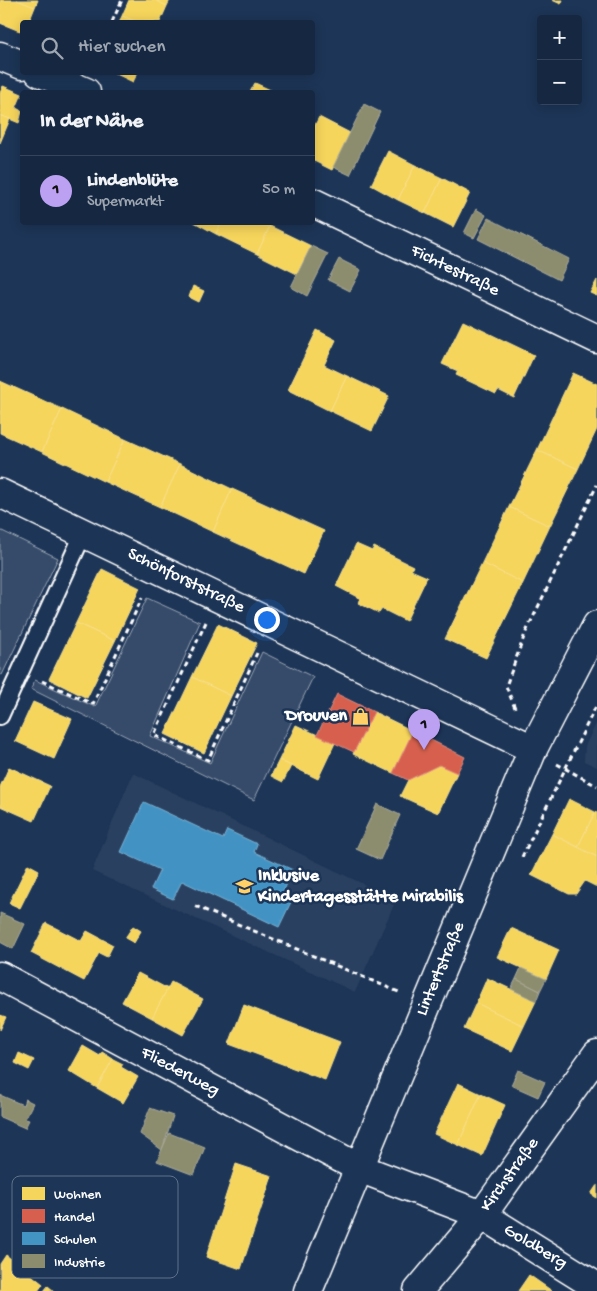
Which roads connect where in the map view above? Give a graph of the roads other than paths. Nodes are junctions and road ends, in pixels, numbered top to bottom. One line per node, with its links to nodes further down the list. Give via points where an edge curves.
1 (0, 56): 2 (street)
2 (20, 64)
3 (47, 75): 4 (street)
4 (81, 90)
5 (315, 203): 6 (street, Fichtestraße)
6 (597, 340)
7 (0, 493): 8 (street, Schönforststraße)
8 (84, 532): 10 (lane); 11 (street, Schönforststraße)
9 (597, 625): 11 (street, Lintertstraße)
10 (0, 716)
11 (533, 750): 14 (street, Lintertstraße)
12 (0, 976): 14 (street, Fliederweg)
13 (597, 1054): 15 (street, Kirchstraße)
14 (359, 1168): 15 (street, Goldberg); 17 (street, Lintertstraße)
15 (482, 1215): 16 (street, Goldberg); 18 (street, Kirchstraße)
16 (597, 1286)
17 (308, 1291)
18 (418, 1291)

